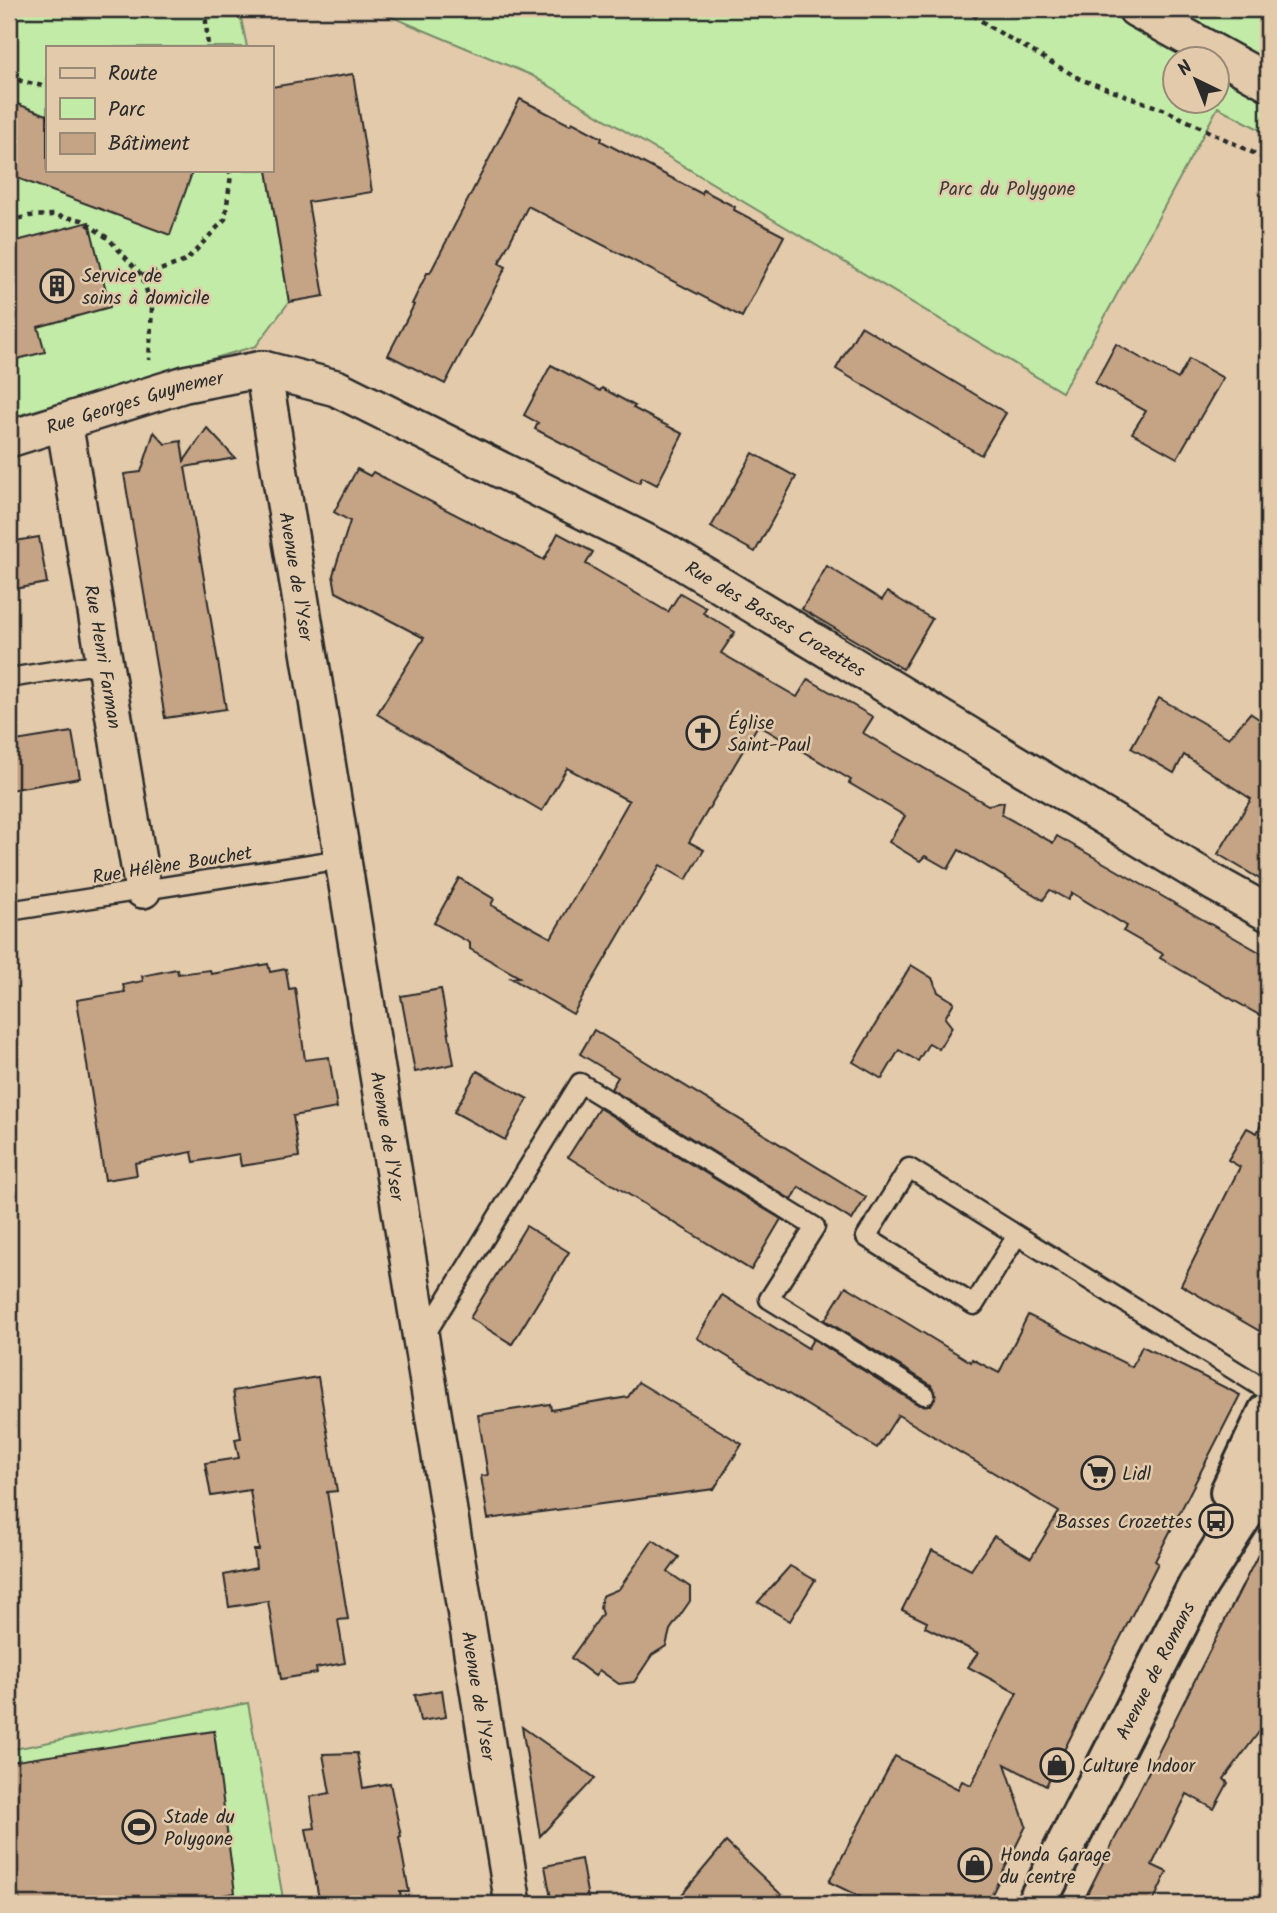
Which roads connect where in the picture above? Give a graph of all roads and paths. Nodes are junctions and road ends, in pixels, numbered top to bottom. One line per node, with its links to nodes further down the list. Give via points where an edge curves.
1 (205, 9): 4 (path)
2 (965, 9): 8 (path, via 1080,79 1165,110)
3 (1136, 9): 6 (street)
4 (208, 46)
5 (9, 75): 7 (path)
6 (1268, 82)
7 (46, 87)
8 (1268, 160)
9 (230, 172): 11 (path, via 225,219 186,261)
10 (9, 221): 11 (path, via 54,215 82,220 109,239)
11 (142, 276): 13 (path, via 152,308)
12 (263, 369): 13 (street, Rue Georges Guynemer); 18 (street, Avenue de l'Yser); 21 (street, Rue des Basses Crozettes, via 336,388 664,551)
13 (147, 396): 14 (street, Rue Georges Guynemer)
14 (64, 422): 15 (street, Rue Georges Guynemer); 16 (street, Rue Henri Farman)
15 (9, 439)
16 (103, 663): 17 (lane); 19 (street, Rue Henri Farman)
17 (9, 678)
18 (342, 859): 19 (lane, Rue Hélène Bouchet); 23 (street, Avenue de l'Yser)
19 (143, 890): 20 (lane, Rue Hélène Bouchet)
20 (9, 911)
21 (1268, 913)
22 (1017, 1235): 22 (lane, via 909,1168 866,1237 974,1305); 24 (lane)
23 (421, 1342): 25 (lane, via 580,1083 815,1227 769,1300); 29 (street, Avenue de l'Yser)
24 (1268, 1391)
25 (925, 1395)
26 (1268, 1412): 28 (main road, Avenue de Romans, via 1216,1521)
27 (1268, 1467): 28 (main road, Avenue de Romans)
28 (1198, 1585): 30 (main road, Avenue de Romans)
29 (513, 1904)
30 (1036, 1904)

